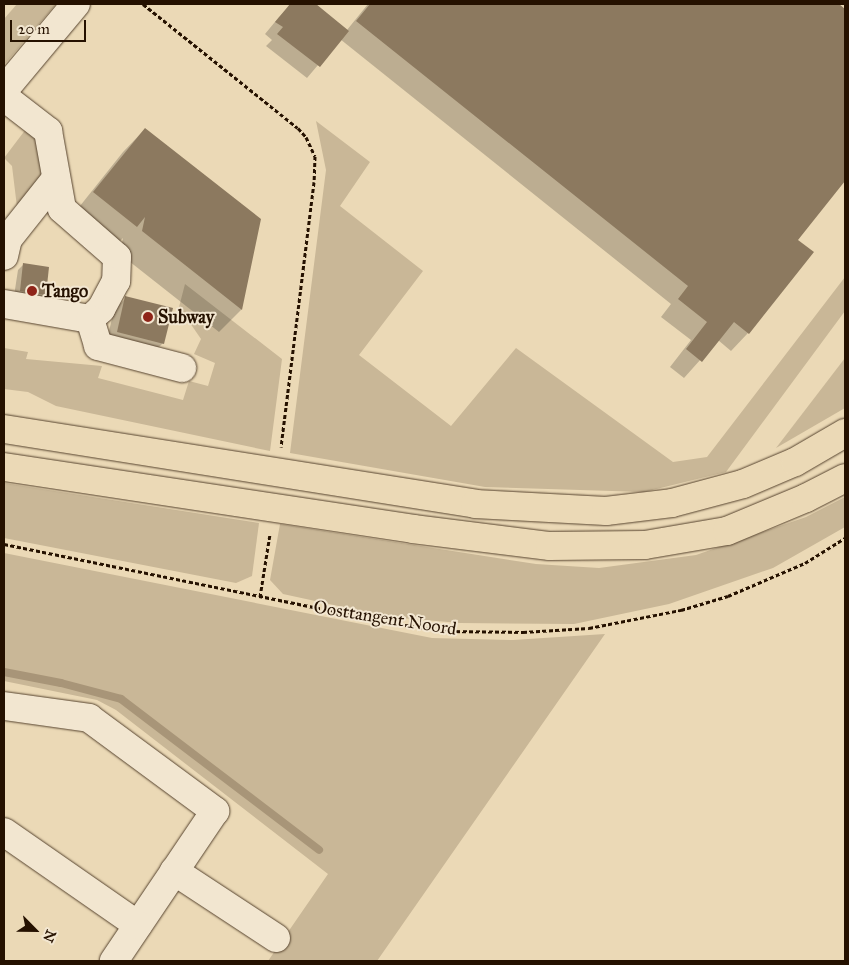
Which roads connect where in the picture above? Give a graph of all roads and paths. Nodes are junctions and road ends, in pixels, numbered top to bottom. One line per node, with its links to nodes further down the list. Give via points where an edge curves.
1 (76, 4): 3 (street)
2 (143, 4): 11 (path, via 298,128 315,156)
3 (7, 88): 4 (street, via 48,131)
4 (55, 180): 5 (street, via 8,239); 7 (street, via 62,209 118,257 116,281 102,309)
5 (4, 256)
6 (4, 304): 7 (street)
7 (90, 318): 8 (street, via 98,346)
8 (182, 368)
9 (4, 429): 10 (main road, via 476,504 606,510 672,503 743,484 795,462)
10 (845, 433)
11 (280, 455)
12 (4, 467): 13 (main road, via 550,546 645,545 727,531)
13 (845, 478)
14 (271, 528): 17 (path)
15 (845, 538): 17 (path, Oosttangent Noord, via 805,563 728,596 681,610 588,628 523,632 444,630)
16 (4, 544): 17 (path, Oosttangent Noord)
17 (260, 597)
18 (4, 706): 20 (street, via 88,718 215,811)
19 (4, 832): 21 (street)
20 (174, 871): 21 (street); 22 (street)
21 (138, 925): 23 (street)
22 (276, 938)
23 (114, 961)

